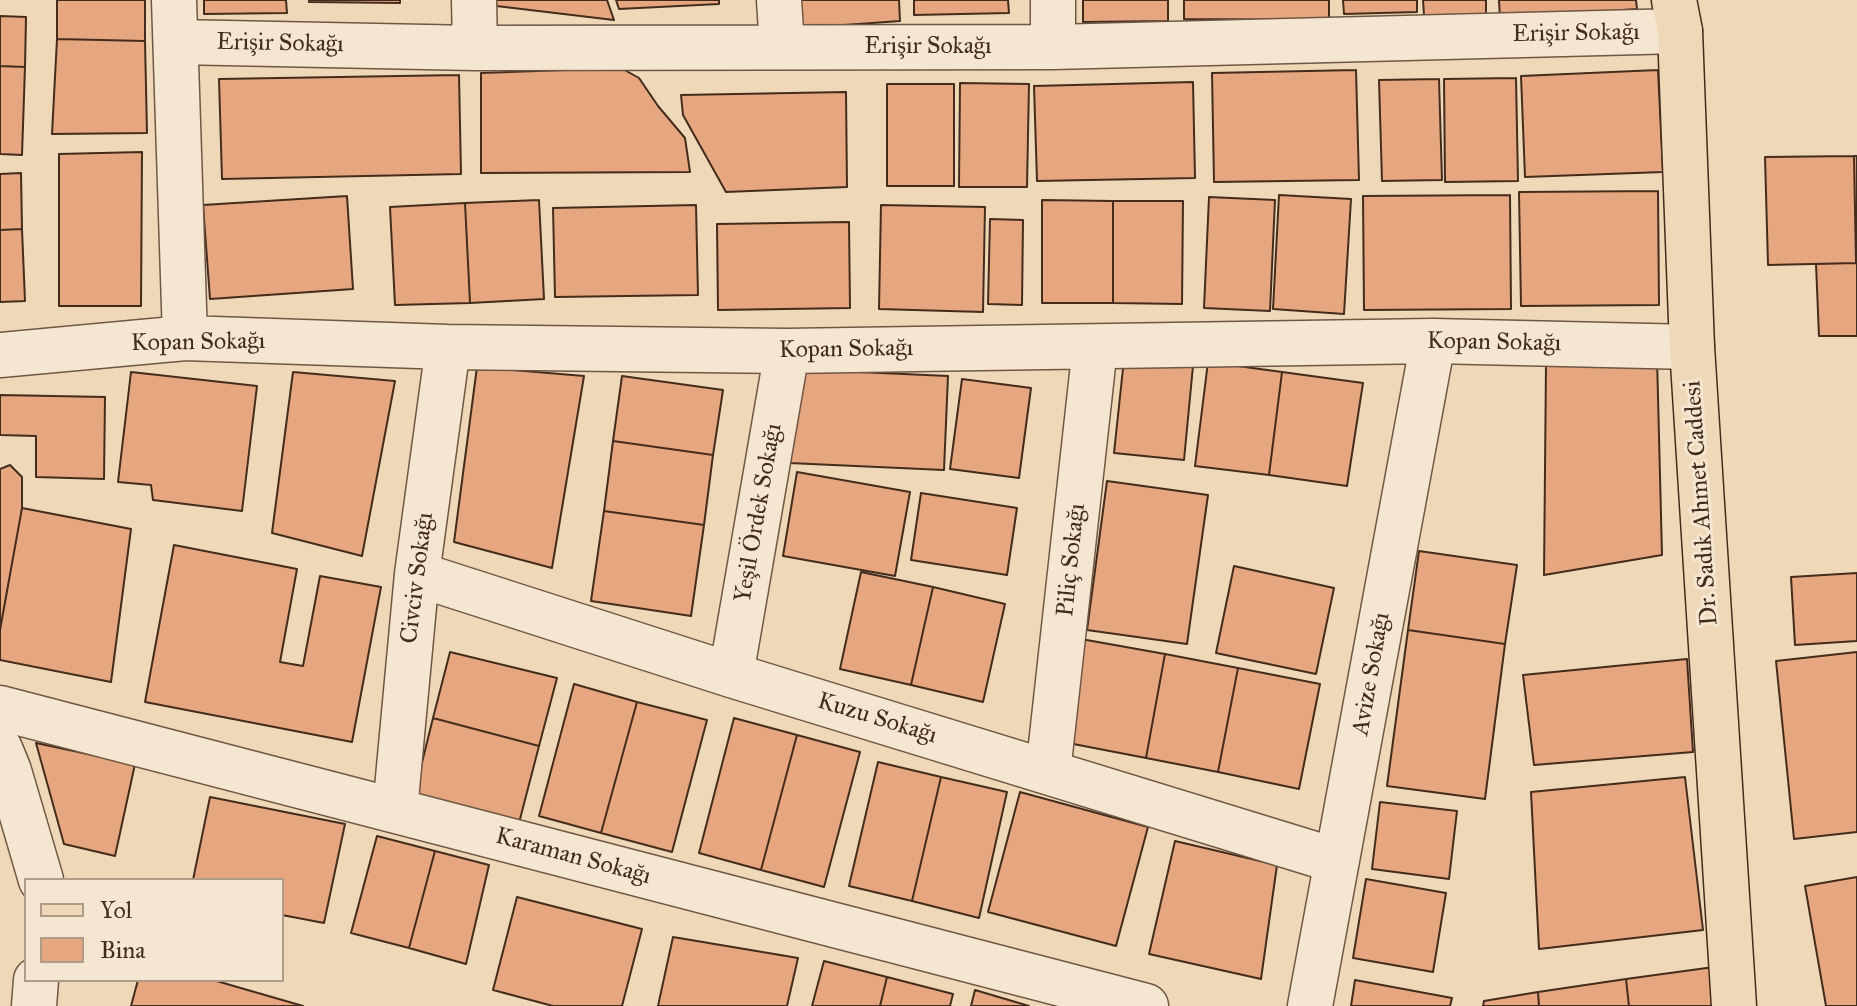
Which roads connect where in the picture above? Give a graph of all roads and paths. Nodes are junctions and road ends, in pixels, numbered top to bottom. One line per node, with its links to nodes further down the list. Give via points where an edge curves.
1 (474, 0): 8 (street)
2 (779, 0): 6 (street)
3 (1053, 0): 7 (street)
4 (1677, 16): 7 (street, Erişir Sokağı); 13 (main road, Dr. Sadık Ahmet Caddesi)
5 (175, 21): 8 (street, Erişir Sokağı); 9 (street)
6 (782, 47): 7 (street, Erişir Sokağı); 8 (street, Erişir Sokağı)
7 (1053, 47)
8 (475, 48)
9 (185, 338): 11 (street, Kopan Sokağı); 15 (street, Kopan Sokağı)
10 (1433, 341): 12 (street, Kopan Sokağı); 13 (street, Kopan Sokağı); 22 (street, Avize Sokağı)
11 (448, 347): 14 (street, Kopan Sokağı); 16 (street, Civciv Sokağı)
12 (1095, 347): 14 (street, Kopan Sokağı); 20 (street, Piliç Sokağı)
13 (1692, 347): 28 (main road, Dr. Sadık Ahmet Caddesi)
14 (787, 351): 17 (street, Yeşil Ördek Sokağı)
15 (0, 355)
16 (417, 574): 17 (street, Kuzu Sokağı); 21 (street, Civciv Sokağı)
17 (731, 675): 20 (street, Kuzu Sokağı)
18 (0, 708): 21 (street, Karaman Sokağı)
19 (0, 749): 23 (street)
20 (1048, 772): 22 (street, Kuzu Sokağı)
21 (395, 810): 26 (street, Karaman Sokağı)
22 (1337, 861): 27 (street, Avize Sokağı)
23 (40, 878)
24 (36, 982): 25 (street)
25 (34, 1006)
26 (1146, 1006)
27 (1310, 1006)
28 (1734, 1006)

